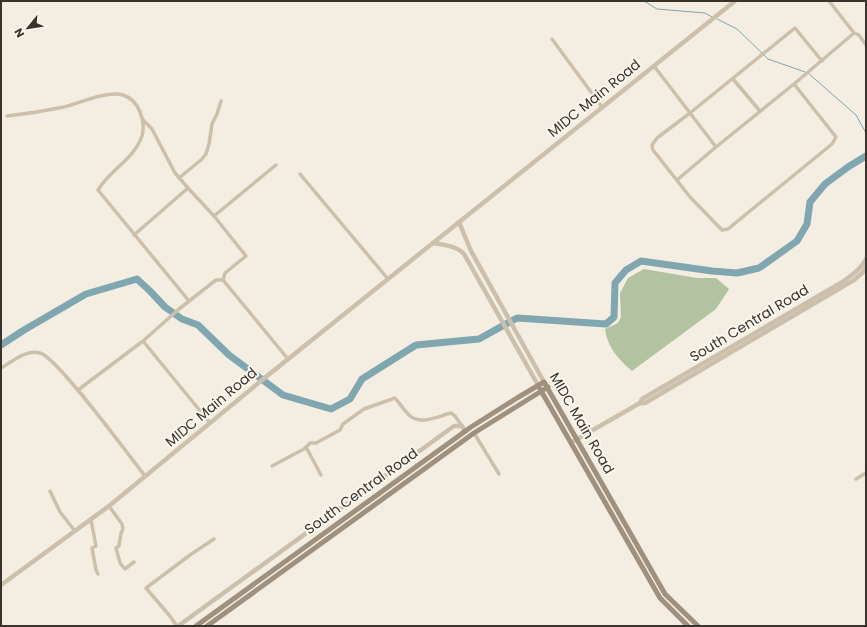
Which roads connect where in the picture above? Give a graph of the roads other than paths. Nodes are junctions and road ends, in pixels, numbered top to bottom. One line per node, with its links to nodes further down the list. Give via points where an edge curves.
1 (735, 1): 7 (street, MIDC Main Road)
2 (829, 1): 3 (street)
3 (854, 33): 5 (street, via 859,35); 6 (street)
4 (552, 39): 11 (street)
5 (866, 45)
6 (822, 61): 8 (street, via 795,28); 9 (street)
7 (654, 66): 11 (street, MIDC Main Road); 13 (street)
8 (733, 79): 12 (street); 13 (street)
9 (794, 84): 12 (street); 20 (street, via 836,137 826,149 728,229 722,230 716,225)
10 (221, 101): 19 (street, via 212,124 206,154)
11 (602, 108): 23 (street, MIDC Main Road)
12 (760, 111): 16 (street)
13 (690, 114): 16 (street); 20 (street, via 657,138 652,145 653,150)
14 (7, 116): 15 (street, via 63,107 103,95 116,94 130,98)
15 (143, 120): 19 (street, via 152,129); 24 (street, via 142,136 133,152 98,190)
16 (716, 147): 20 (street)
17 (276, 165): 22 (street)
18 (300, 174): 28 (street)
19 (179, 178): 21 (street)
20 (677, 180)
21 (188, 188): 22 (street); 24 (street)
22 (214, 216): 29 (street, via 246,256 225,273)
23 (459, 222): 25 (street, MIDC Main Road); 34 (street, MIDC Main Road, via 471,251)
24 (134, 235): 30 (street)
25 (433, 243): 28 (street, MIDC Main Road); 35 (street, MIDC Main Road, via 461,250)
26 (866, 259): 39 (street, South Central Road, via 856,272 844,281 642,399)
27 (866, 268): 39 (street, South Central Road, via 854,280)
28 (388, 279): 32 (street, MIDC Main Road)
29 (222, 280): 30 (street, via 216,280); 32 (street)
30 (189, 301): 31 (street)
31 (143, 341): 37 (street); 40 (street)
32 (288, 359): 40 (street, MIDC Main Road)
33 (1, 368): 37 (street, via 16,358 39,352 65,374)
34 (544, 382): 35 (main road, South Central Road); 36 (main road, MIDC Main Road)
35 (538, 385): 38 (main road, MIDC Main Road); 42 (main road, South Central Road)
36 (548, 387): 38 (main road, South Central Road); 44 (main road, MIDC Main Road)
37 (78, 390): 51 (street)
38 (541, 391): 43 (main road, South Central Road); 45 (main road, MIDC Main Road)
39 (640, 403): 44 (street, South Central Road)
40 (210, 423): 51 (street, MIDC Main Road)
41 (462, 426): 42 (street); 46 (street, via 451,414 416,420 396,398 364,409 343,424 340,430); 63 (street, via 454,426)
42 (465, 432): 56 (main road, South Central Road)
43 (474, 433): 49 (street); 58 (main road, South Central Road)
44 (577, 439): 45 (street, South Central Road); 67 (main road, MIDC Main Road, via 665,594)
45 (572, 442): 66 (main road, MIDC Main Road, via 660,598)
46 (306, 447): 47 (street); 50 (street)
47 (272, 466)
48 (866, 473): 52 (street)
49 (499, 474)
50 (321, 475)
51 (146, 476): 54 (street, MIDC Main Road)
52 (856, 479)
53 (50, 490): 57 (street, via 60,512)
54 (109, 506): 55 (street, MIDC Main Road); 60 (street, via 123,529 119,546 116,548 120,563 124,569)
55 (90, 520): 57 (street, MIDC Main Road); 61 (street, via 96,546 92,548)
56 (328, 530): 58 (main road); 64 (main road, South Central Road)
57 (75, 531): 62 (street, MIDC Main Road)
58 (332, 536): 65 (main road, South Central Road)
59 (214, 540): 63 (street, via 146,588)
60 (134, 562)
61 (98, 574)
62 (1, 585)
63 (178, 626)
64 (196, 626)
65 (207, 626)
66 (688, 626)
67 (698, 626)

